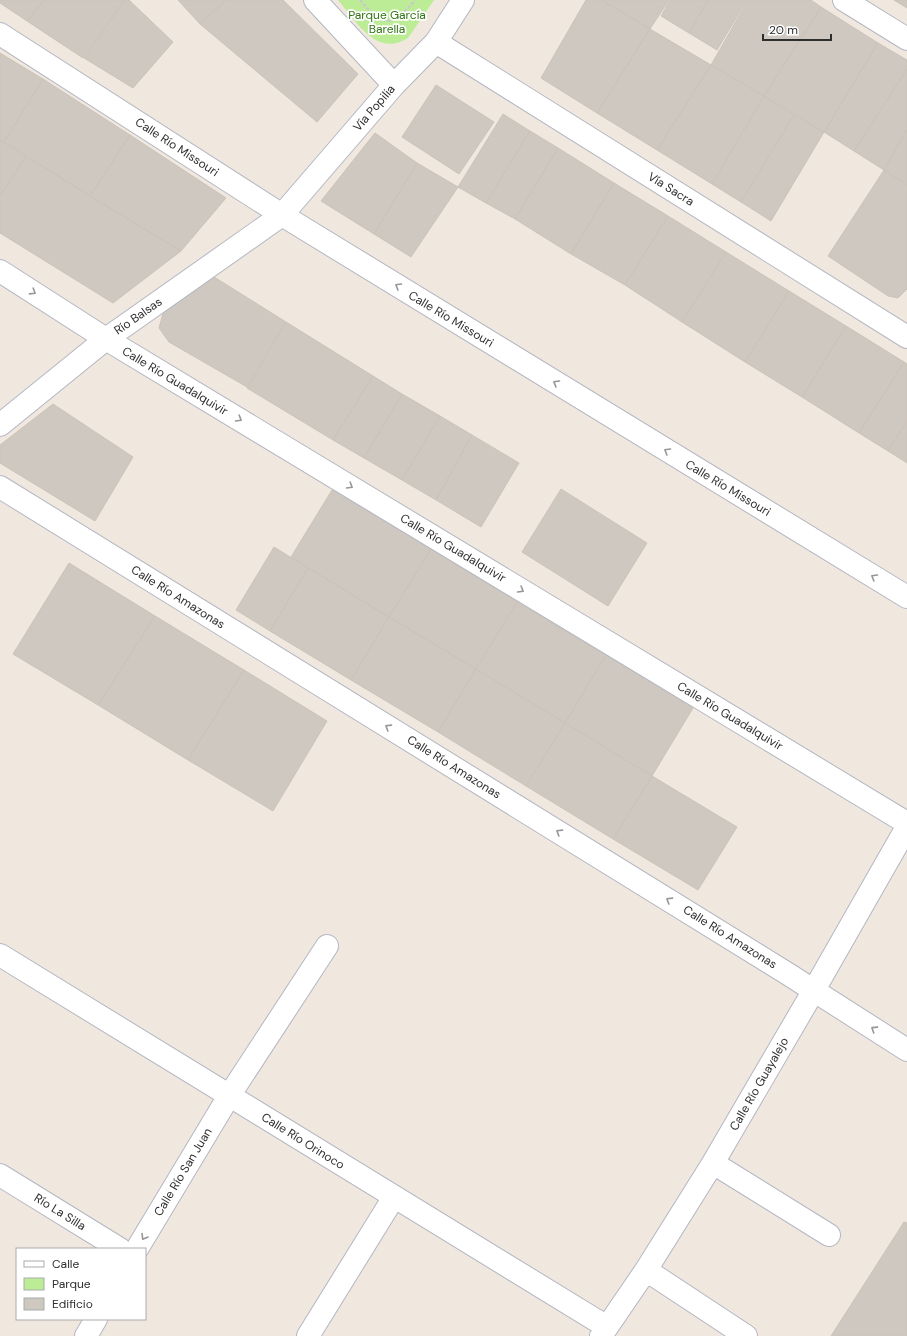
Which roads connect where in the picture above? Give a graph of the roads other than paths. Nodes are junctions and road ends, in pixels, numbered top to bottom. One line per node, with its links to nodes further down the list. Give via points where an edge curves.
1 (315, 0): 7 (street)
2 (463, 0): 6 (street, Vía Popilia)
3 (844, 0): 5 (street)
4 (0, 34): 8 (street, Calle Río Missouri)
5 (907, 39)
6 (436, 42): 7 (street, Vía Popilia); 10 (street, Vía Sacra)
7 (394, 85): 8 (street, Vía Popilia)
8 (282, 215): 11 (street, Río Balsas); 14 (street, Calle Río Missouri, one-way to 8)
9 (0, 271): 11 (street, Calle Río Guadalquivir, one-way to 11)
10 (907, 337)
11 (106, 339): 12 (street, Río Balsas); 15 (street, Calle Río Guadalquivir, one-way to 15)
12 (0, 425)
13 (0, 487): 19 (street, Calle Río Amazonas, one-way to 13)
14 (907, 597)
15 (907, 823)
16 (907, 827): 19 (street, Calle Río Guayalejo)
17 (327, 946): 21 (street, Calle Río San Juan)
18 (0, 955): 21 (street, Calle Río Orinoco)
19 (814, 990): 20 (street, Calle Río Amazonas, one-way to 19); 22 (street, Calle Río Guayalejo)
20 (907, 1050)
21 (229, 1096): 24 (street, Calle Río Orinoco); 27 (street, Calle Río San Juan, one-way to 27)
22 (712, 1163): 25 (street); 28 (street, Calle Río Guayalejo)
23 (0, 1175): 26 (street, Río La Silla)
24 (394, 1197): 30 (street, Calle Río Orinoco); 32 (street)
25 (829, 1234)
26 (118, 1248)
27 (139, 1248)
28 (646, 1270): 30 (street, Calle Río Guayalejo); 33 (street)
29 (95, 1320): 31 (street)
30 (604, 1332)
31 (86, 1336)
32 (308, 1336)
33 (746, 1336)

